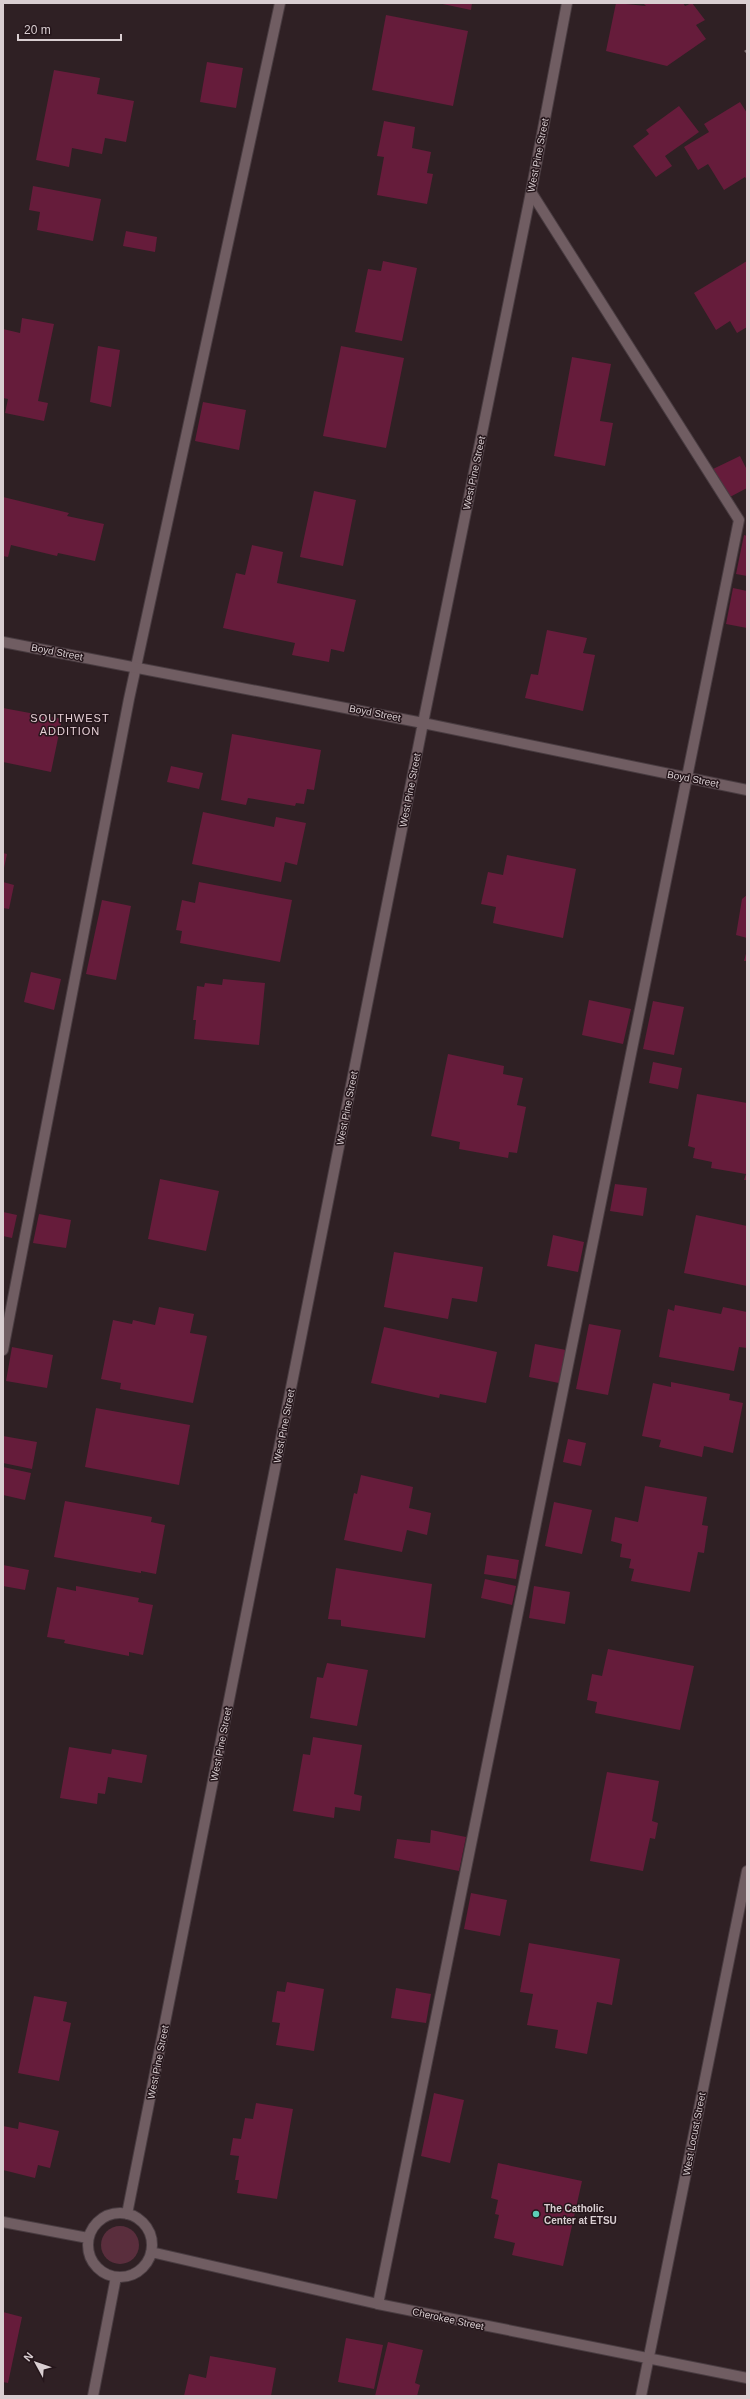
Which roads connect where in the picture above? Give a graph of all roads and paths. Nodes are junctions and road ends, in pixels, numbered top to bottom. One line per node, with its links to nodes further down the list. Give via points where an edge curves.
1 (280, 3): 5 (street)
2 (567, 3): 3 (street, West Pine Street)
3 (532, 192): 6 (street, West Pine Street); 7 (street, via 739,520)
4 (3, 642): 5 (street, Boyd Street)
5 (136, 667): 6 (street, Boyd Street); 9 (street)
6 (423, 723): 7 (street, Boyd Street); 11 (street, West Pine Street)
7 (688, 778): 8 (street, Boyd Street); 16 (street)
8 (747, 790)
9 (3, 1350)
10 (747, 1871): 17 (street, West Locust Street)
11 (127, 2214): 13 (street, via 107,2215 99,2221); 14 (street, via 144,2224 150,2232)
12 (3, 2222): 13 (street)
13 (88, 2238): 15 (street, via 88,2248 97,2268)
14 (151, 2252): 15 (street, via 148,2261 134,2274); 16 (street, Cherokee Street)
15 (116, 2277): 19 (street)
16 (378, 2304): 17 (street, Cherokee Street)
17 (648, 2360): 18 (street, Cherokee Street); 20 (street, West Locust Street)
18 (747, 2378)
19 (93, 2396)
20 (641, 2396)

